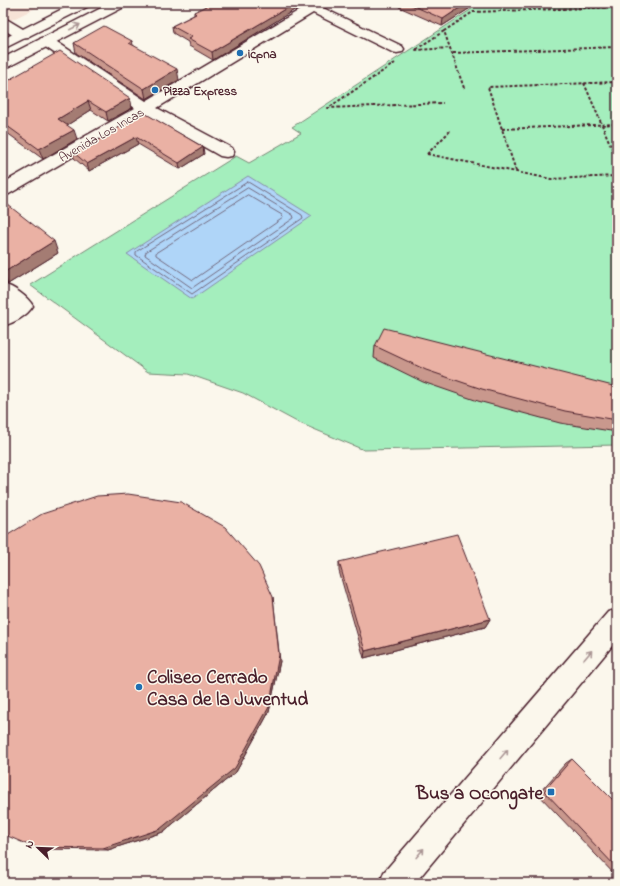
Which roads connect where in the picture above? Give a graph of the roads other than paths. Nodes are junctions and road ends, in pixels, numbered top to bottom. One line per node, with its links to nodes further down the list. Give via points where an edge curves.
1 (84, 3): 5 (main road)
2 (121, 3): 6 (main road, one-way to 2)
3 (312, 5): 8 (main road); 10 (main road, Avenida Los Incas)
4 (3, 23): 5 (main road)
5 (23, 35): 7 (main road)
6 (46, 41): 9 (main road); 10 (main road)
7 (3, 45)
8 (397, 56)
9 (3, 64)
10 (146, 108): 11 (main road); 12 (main road, Avenida Los Incas)
11 (226, 152)
12 (3, 190)
13 (3, 291): 14 (main road, via 23,306)
14 (3, 319)
15 (617, 621): 16 (main road, one-way to 15)
16 (395, 883)

